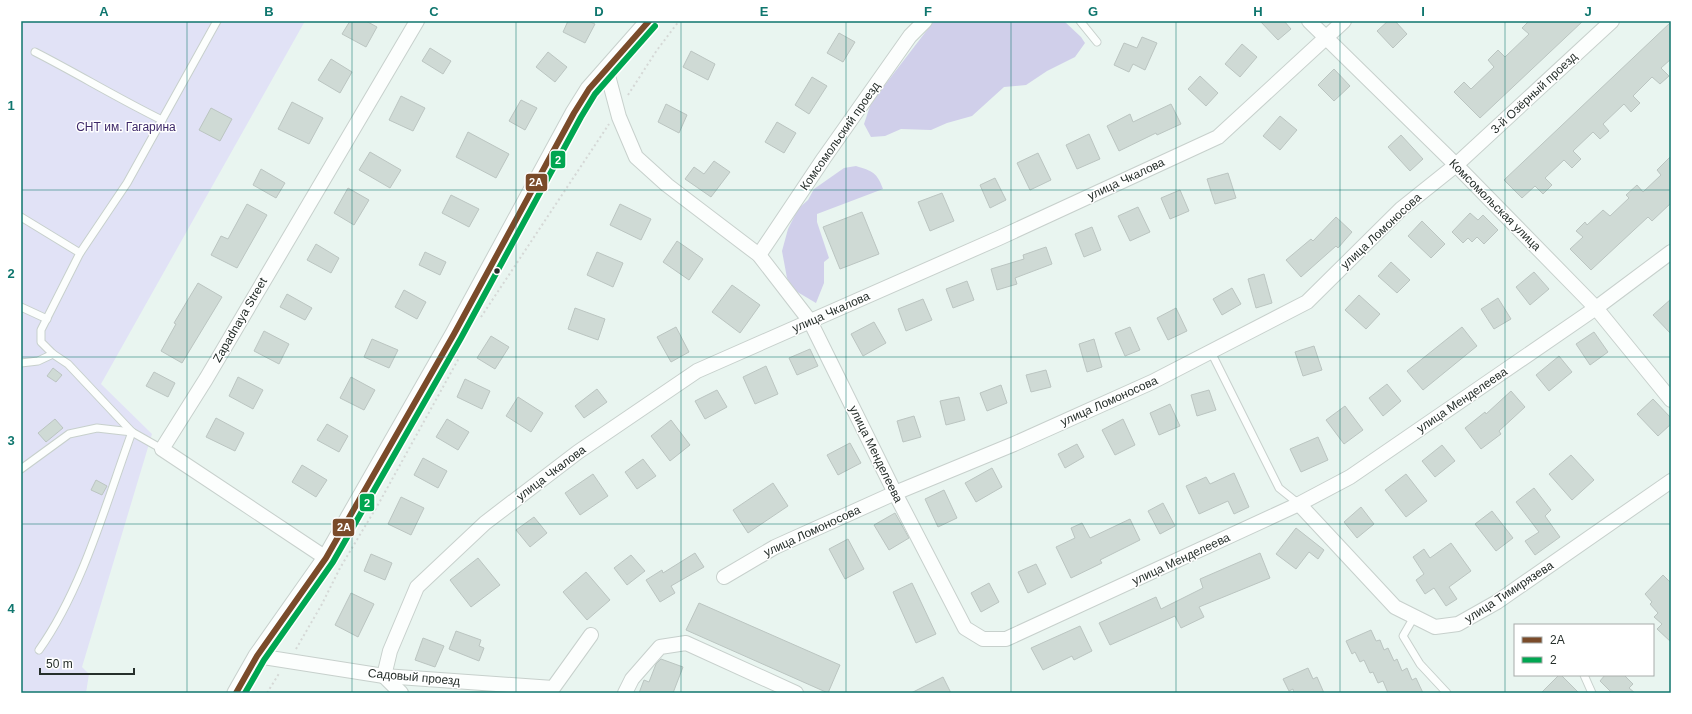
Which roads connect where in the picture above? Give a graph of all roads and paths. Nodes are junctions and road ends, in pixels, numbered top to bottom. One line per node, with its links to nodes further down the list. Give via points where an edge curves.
1 (217, 21): 15 (lane)
2 (417, 21): 32 (street, Zapadnaya Street, via 206,379)
3 (649, 21): 13 (street)
4 (679, 21): 14 (path)
5 (925, 21): 20 (street, Комсомольский проезд, via 910,36)
6 (1080, 21): 11 (lane)
7 (1309, 21): 10 (street, Комсомольская улица)
8 (1344, 21): 10 (street, улица Чкалова)
9 (1612, 21): 16 (street, 3-й Озёрный проезд)
10 (1325, 38): 16 (street, Комсомольская улица); 25 (street, улица Чкалова, via 1218,137 999,238)
11 (1097, 42)
12 (35, 52): 15 (lane)
13 (606, 68): 14 (street, улица Менделеева); 37 (street, via 574,113 454,334)
14 (618, 110): 20 (street, улица Менделеева, via 636,157 666,185); 23 (path)
15 (162, 120): 19 (lane, via 127,183)
16 (1456, 165): 22 (street, Комсомольская улица); 27 (street, улица Ломоносова, via 1401,209 1307,302)
17 (21, 217): 19 (lane)
18 (1671, 252): 22 (street, улица Менделеева)
19 (80, 253): 24 (lane)
20 (759, 255): 25 (street, улица Менделеева)
21 (21, 307): 24 (lane)
22 (1596, 308): 30 (street, Комсомольская улица); 36 (street, улица Менделеева, via 1350,477)
23 (481, 318)
24 (47, 319): 28 (lane, via 41,330 41,342)
25 (810, 321): 35 (street, улица Менделеева); 44 (street, улица Чкалова, via 697,371 578,452 485,523 417,587 390,651)
26 (462, 351): 43 (path, via 379,503)
27 (1211, 352): 35 (street, улица Ломоносова, via 1152,382 1014,444); 36 (lane, via 1279,488)
28 (53, 354): 29 (lane, via 38,361); 31 (lane, via 68,364)
29 (21, 363)
30 (1671, 400)
31 (132, 432): 32 (lane); 33 (lane, via 97,428 69,434); 41 (lane, via 75,584 60,618)
32 (162, 448): 37 (street)
33 (21, 469)
34 (1671, 481): 39 (street, улица Тимирязева, via 1497,602 1458,624 1435,627)
35 (895, 493): 36 (street, улица Менделеева, via 965,628 983,639 1006,639); 38 (street, улица Ломоносова, via 775,547)
36 (1299, 504): 39 (street, улица Тимирязева, via 1395,607)
37 (326, 558): 42 (street)
38 (724, 577)
39 (1414, 617): 51 (lane, via 1403,636 1420,664)
40 (592, 635): 44 (street, Садовый проезд, via 553,688)
41 (39, 650)
42 (257, 656): 43 (street, Садовый проезд); 47 (street)
43 (288, 661): 44 (street, Садовый проезд); 48 (path)
44 (384, 676): 49 (street)
45 (1584, 676): 52 (lane)
46 (787, 691): 50 (street, via 686,643 660,647 632,679)
47 (236, 693)
48 (267, 693)
49 (401, 693)
50 (625, 693)
51 (1447, 693)
52 (1592, 693)

